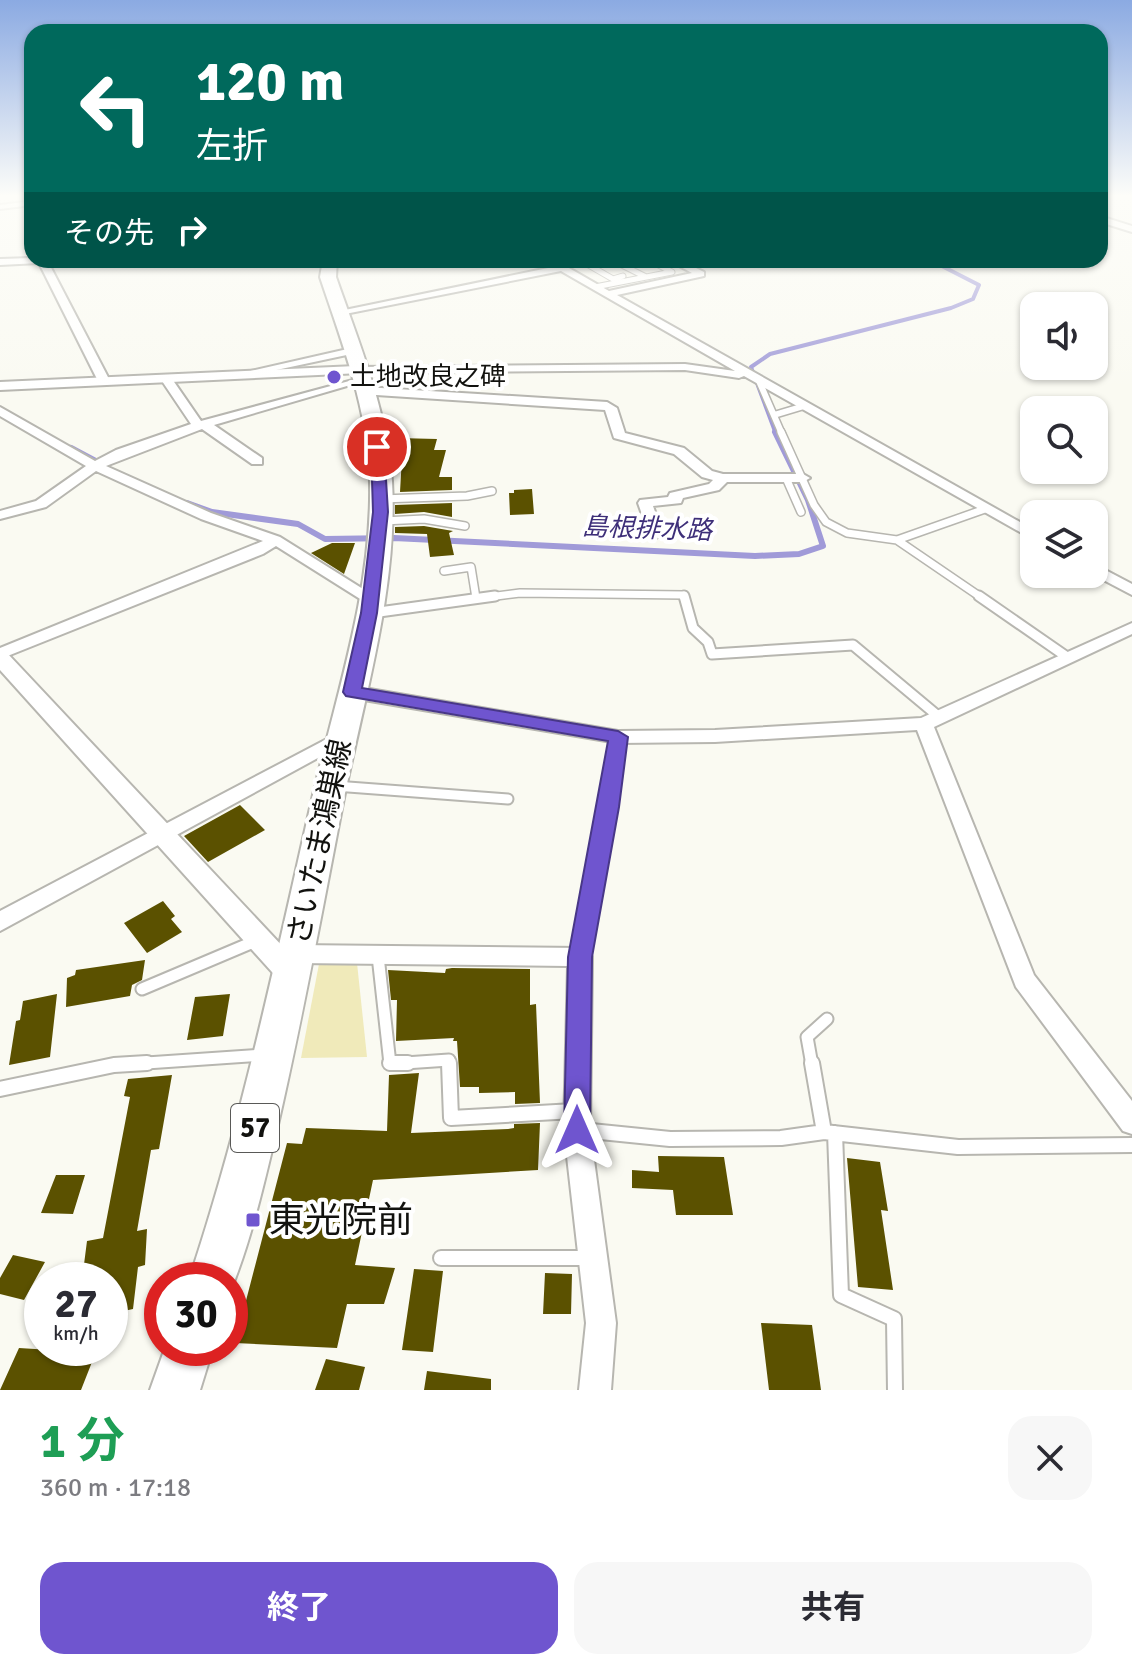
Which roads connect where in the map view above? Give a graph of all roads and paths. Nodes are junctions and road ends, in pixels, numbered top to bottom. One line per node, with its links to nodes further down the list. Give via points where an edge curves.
1 (46, 268): 16 (street)
2 (329, 268): 12 (main road, さいたま鴻巣線 / 57)
3 (562, 268): 10 (street); 12 (street)
4 (594, 268): 8 (lane, via 613,279)
5 (628, 268): 8 (lane)
6 (664, 268): 9 (lane, via 672,272)
7 (689, 268): 11 (street, via 701,274)
8 (638, 273): 9 (lane)
9 (646, 277): 10 (lane)
10 (595, 287): 11 (street)
11 (607, 294): 15 (street)
12 (340, 312): 13 (main road, さいたま鴻巣線 / 57)
13 (358, 373): 14 (street); 15 (street, via 685,367); 21 (street); 24 (street, via 607,406 625,439 679,451 707,474); 29 (main road, さいたま鴻巣線 / 57, via 377,447)
14 (166, 378): 16 (street); 21 (street)
15 (754, 379): 18 (street); 20 (lane)
16 (104, 381): 17 (street)
17 (0, 386)
18 (804, 406): 20 (lane); 28 (street)
19 (0, 411): 23 (street)
20 (774, 415): 26 (lane)
21 (201, 425): 22 (street); 23 (street)
22 (257, 461)
23 (100, 464): 31 (street, via 41,504); 35 (street, via 206,516)
24 (723, 478): 25 (street); 34 (street, via 714,487 675,496 676,500 645,503)
25 (786, 478): 26 (street); 30 (lane)
26 (803, 478): 36 (lane, via 826,522 847,533)
27 (492, 491): 29 (lane)
28 (985, 509): 33 (street); 36 (lane)
29 (380, 510): 32 (lane); 41 (main road, さいたま鴻巣線 / 57)
30 (801, 512)
31 (0, 515)
32 (465, 526)
33 (1020, 528)
34 (656, 534)
35 (275, 540): 41 (street); 43 (street)
36 (897, 540): 44 (lane)
37 (444, 571): 40 (lane, via 471,567)
38 (1108, 577): 39 (street)
39 (1132, 590)
40 (476, 599): 41 (lane); 46 (lane, via 520,593 684,595 693,628 712,654 853,645)
41 (370, 606): 45 (main road, さいたま鴻巣線 / 57)
42 (1132, 628): 44 (street)
43 (0, 656): 51 (street)
44 (1067, 657): 46 (street)
45 (352, 692): 47 (main road, さいたま鴻巣線 / 57); 48 (street)
46 (931, 720): 48 (street, via 715,736); 62 (street, via 1024,980)
47 (342, 737): 49 (main road, さいたま鴻巣線 / 57); 51 (street)
48 (618, 737): 55 (lane)
49 (331, 786): 50 (lane); 56 (main road, さいたま鴻巣線 / 57)
50 (508, 799)
51 (161, 836): 52 (street); 53 (street)
52 (0, 922)
53 (258, 940): 56 (street); 57 (lane)
54 (378, 956): 55 (street); 56 (street); 61 (lane, via 390,1064 449,1060 451,1118)
55 (580, 957): 61 (street)
56 (293, 964): 59 (main road, さいたま鴻巣線 / 57)
57 (142, 989)
58 (827, 1019): 63 (lane, via 807,1037)
59 (274, 1055): 60 (lane, via 114,1065); 67 (main road, さいたま鴻巣線 / 57)
60 (0, 1089)
61 (577, 1121): 63 (lane, via 670,1139); 66 (street)
62 (1132, 1122)
63 (830, 1133): 64 (lane, via 958,1147); 71 (lane, via 841,1295 894,1319)
64 (1132, 1145)
65 (441, 1258): 66 (lane)
66 (593, 1258): 70 (street, via 601,1323)
67 (217, 1262)
68 (183, 1366): 69 (main road)
69 (175, 1390)
70 (595, 1390)
71 (895, 1390)

